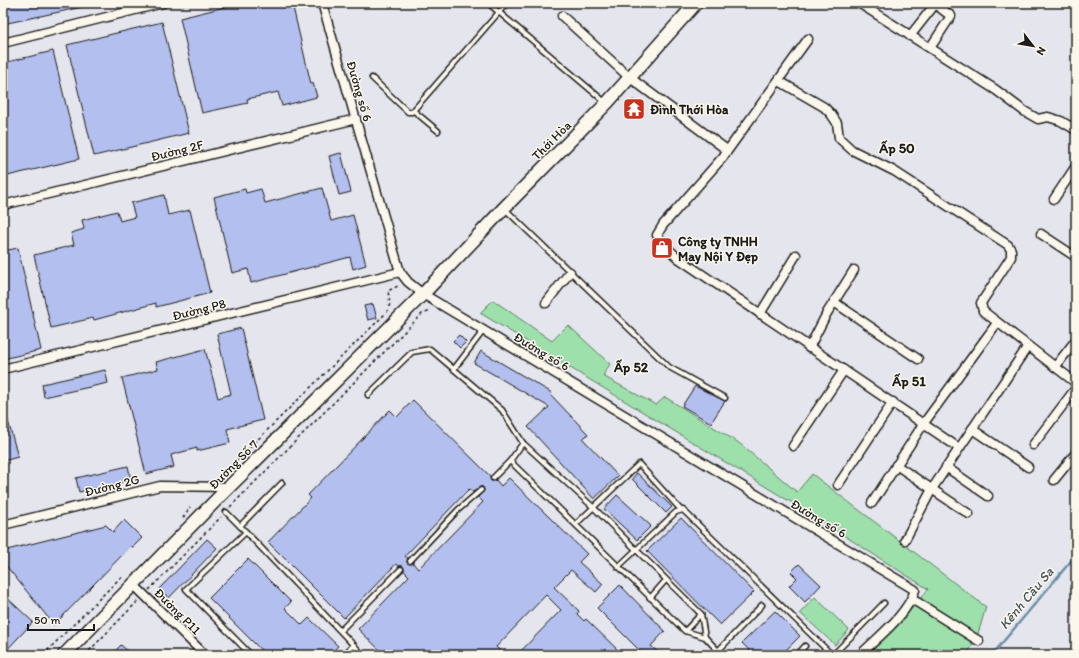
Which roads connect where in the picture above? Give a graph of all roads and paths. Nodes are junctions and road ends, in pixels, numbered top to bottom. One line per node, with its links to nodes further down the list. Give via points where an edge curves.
1 (163, 3): 12 (street)
2 (322, 3): 19 (street, Đường số 6)
3 (488, 3): 8 (lane)
4 (507, 3): 8 (lane)
5 (696, 3): 14 (street, Thới Hòa)
6 (859, 3): 10 (street)
7 (935, 3): 10 (street); 13 (street, via 951,16)
8 (499, 13): 17 (lane); 18 (lane)
9 (562, 16): 14 (street)
10 (910, 36): 13 (street)
11 (808, 40): 16 (street)
12 (3, 43)
13 (930, 48): 20 (street, via 1038,119 1048,117)
14 (629, 77): 17 (street, Thới Hòa); 22 (street)
15 (372, 78): 18 (lane, via 408,112)
16 (779, 81): 22 (street); 39 (street, via 824,107 836,123 839,138 852,150 894,171 1008,245 1011,257 981,303 983,311)
17 (607, 103): 26 (street, Thới Hòa)
18 (414, 111): 21 (lane)
19 (356, 119): 25 (street, Đường 2F); 31 (street, Đường số 6)
20 (1076, 130)
21 (438, 131)
22 (728, 150): 38 (street, via 657,235 678,258)
23 (1076, 166): 24 (street)
24 (1054, 199)
25 (3, 205)
26 (504, 208): 32 (lane); 34 (street, Thới Hòa)
27 (1041, 234): 29 (street)
28 (796, 255): 38 (street)
29 (1076, 257)
30 (854, 270): 36 (street)
31 (400, 272): 33 (street, Đường số 6); 46 (street, Đường P8)
32 (570, 272): 37 (street); 52 (lane, via 669,368)
33 (408, 282): 34 (street, Đường số 6); 61 (path, via 388,291 390,304 387,312)
34 (423, 294): 35 (street, Đường số 6); 70 (street, Đường Số 7)
35 (436, 301): 40 (street, Đường số 6); 78 (path, via 428,312 422,314)
36 (834, 302): 43 (street); 44 (street)
37 (546, 303)
38 (760, 314): 43 (street)
39 (997, 323): 42 (street); 54 (street)
40 (484, 330): 47 (lane); 94 (street, Đường số 6, via 915,590)
41 (1076, 340): 45 (street)
42 (1028, 346): 45 (street); 55 (street)
43 (809, 348): 48 (street)
44 (918, 359)
45 (1055, 367): 49 (street)
46 (3, 369)
47 (454, 369): 51 (lane, via 430,349 412,352); 56 (lane, via 502,410)
48 (844, 370): 53 (street); 58 (street)
49 (1076, 383)
50 (1076, 388): 57 (street)
51 (368, 395)
52 (725, 398)
53 (893, 402): 54 (street); 69 (street)
54 (924, 423): 59 (street); 63 (street)
55 (972, 429): 59 (street); 65 (street)
56 (523, 443): 62 (lane); 76 (lane)
57 (1033, 445)
58 (793, 446)
59 (959, 448): 64 (street)
60 (1076, 453): 67 (street)
61 (237, 460)
62 (510, 461): 66 (lane); 81 (lane)
63 (896, 465): 71 (street); 74 (street)
64 (946, 468): 71 (street); 73 (street)
65 (1028, 468)
66 (493, 478)
67 (1054, 480)
68 (282, 483): 83 (lane)
69 (838, 485)
70 (229, 487): 82 (street, Đường 2G, via 160,486); 91 (street, Đường Số 7)
71 (932, 489): 79 (street); 85 (street)
72 (481, 490): 87 (lane)
73 (988, 496)
74 (872, 503)
75 (190, 507): 80 (path)
76 (593, 507): 77 (lane, via 640,464); 81 (lane); 86 (lane)
77 (680, 509): 86 (lane); 95 (lane, via 686,511 830,653 835,653)
78 (226, 512): 83 (lane); 92 (path)
79 (969, 514)
80 (183, 518)
81 (576, 524): 88 (lane)
82 (3, 525)
83 (240, 526): 84 (lane)
84 (246, 532): 98 (lane); 109 (lane, via 186,589)
85 (905, 540)
86 (635, 549): 88 (lane); 90 (lane)
87 (410, 560)
88 (618, 567): 93 (lane)
89 (401, 569): 98 (lane)
90 (666, 580): 93 (lane); 97 (lane)
91 (130, 581): 92 (street, Đường P11); 105 (path, via 120,578); 106 (street, Đường Số 7)
92 (144, 595): 107 (path); 108 (street, Đường P11)
93 (650, 598): 99 (lane)
94 (912, 599): 101 (street); 114 (street)
95 (884, 603)
96 (762, 605): 104 (lane)
97 (701, 614): 99 (lane); 100 (lane)
98 (341, 630): 102 (lane)
99 (685, 631): 100 (lane)
100 (705, 637): 104 (lane)
101 (979, 641)
102 (354, 645): 110 (lane); 111 (lane)
103 (805, 646): 113 (lane)
104 (718, 651): 112 (lane)
105 (43, 655)
106 (64, 655)
107 (85, 655)
108 (205, 655)
109 (251, 655)
110 (344, 655)
111 (363, 655)
112 (722, 655)
113 (796, 655)
114 (860, 655)

